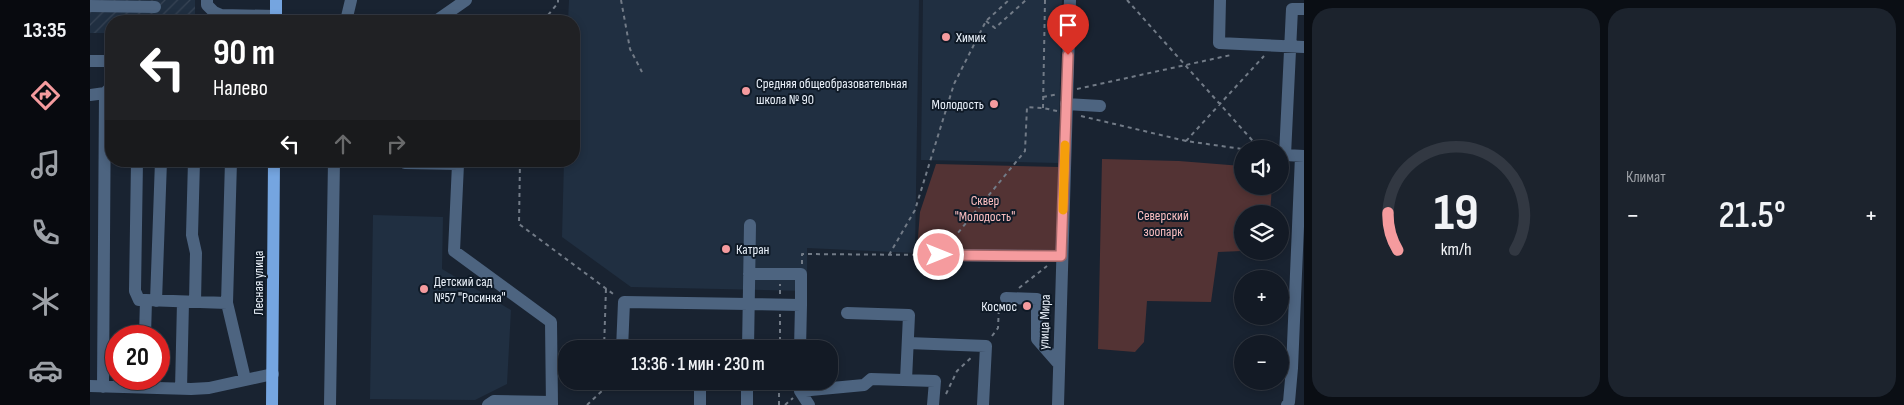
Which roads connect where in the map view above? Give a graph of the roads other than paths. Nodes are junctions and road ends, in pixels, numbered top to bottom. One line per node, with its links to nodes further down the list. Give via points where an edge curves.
1 (207, 0): 10 (street, via 207,5)
2 (276, 0): 11 (main road)
3 (351, 0): 12 (street)
4 (466, 0): 13 (street)
5 (1070, 0): 20 (street, улица Мира)
6 (1220, 0): 14 (street, via 1219,43)
7 (90, 6): 8 (street)
8 (155, 7)
9 (1304, 9): 14 (street, via 1292,9)
10 (221, 15)
11 (276, 15)
12 (347, 15)
13 (445, 15)
14 (1291, 46): 15 (street); 22 (street, via 1285,155)
15 (1304, 47)
16 (90, 61): 17 (street)
17 (105, 61)
18 (105, 91): 19 (street)
19 (90, 95)
20 (1066, 103): 21 (street); 33 (street, улица Мира)
21 (1100, 106)
22 (1302, 156): 48 (street)
23 (105, 164): 53 (street)
24 (137, 167): 36 (street, via 135,291 139,300)
25 (161, 167): 36 (street)
26 (194, 167): 37 (street, via 192,235 196,253)
27 (231, 167): 38 (street)
28 (274, 167): 49 (main road, Лесная улица)
29 (334, 167): 62 (street)
30 (458, 167): 59 (street, via 454,251 551,322)
31 (750, 225): 34 (street)
32 (939, 255): 33 (street)
33 (1061, 256): 47 (street, улица Мира)
34 (749, 274): 39 (street); 40 (street, via 801,274)
35 (1006, 298): 47 (street, via 1037,299 1037,339)
36 (151, 300): 37 (street); 42 (street)
37 (189, 302): 38 (street); 55 (street)
38 (228, 303): 50 (street)
39 (749, 304): 40 (street); 43 (street, via 624,302); 44 (street)
40 (801, 305): 45 (street)
41 (847, 313): 46 (street, via 910,315)
42 (147, 325)
43 (622, 340)
44 (748, 340)
45 (800, 340)
46 (908, 343): 51 (street); 68 (street, via 986,346)
47 (1058, 364): 69 (street, улица Мира)
48 (1298, 368): 60 (street)
49 (273, 374): 50 (street); 61 (main road, Лесная улица)
50 (245, 379): 55 (street, via 209,388)
51 (906, 380): 52 (street, via 871,379 864,385); 67 (street, via 934,381)
52 (838, 385)
53 (96, 387)
54 (170, 387): 55 (street)
55 (181, 389)
56 (700, 390): 64 (street)
57 (748, 390): 65 (street)
58 (802, 390): 66 (street)
59 (552, 403): 63 (street, via 494,401)
60 (1289, 404)
61 (272, 405)
62 (330, 405)
63 (488, 405)
64 (700, 405)
65 (747, 405)
66 (809, 405)
67 (933, 405)
68 (983, 405)
69 (1058, 405)

